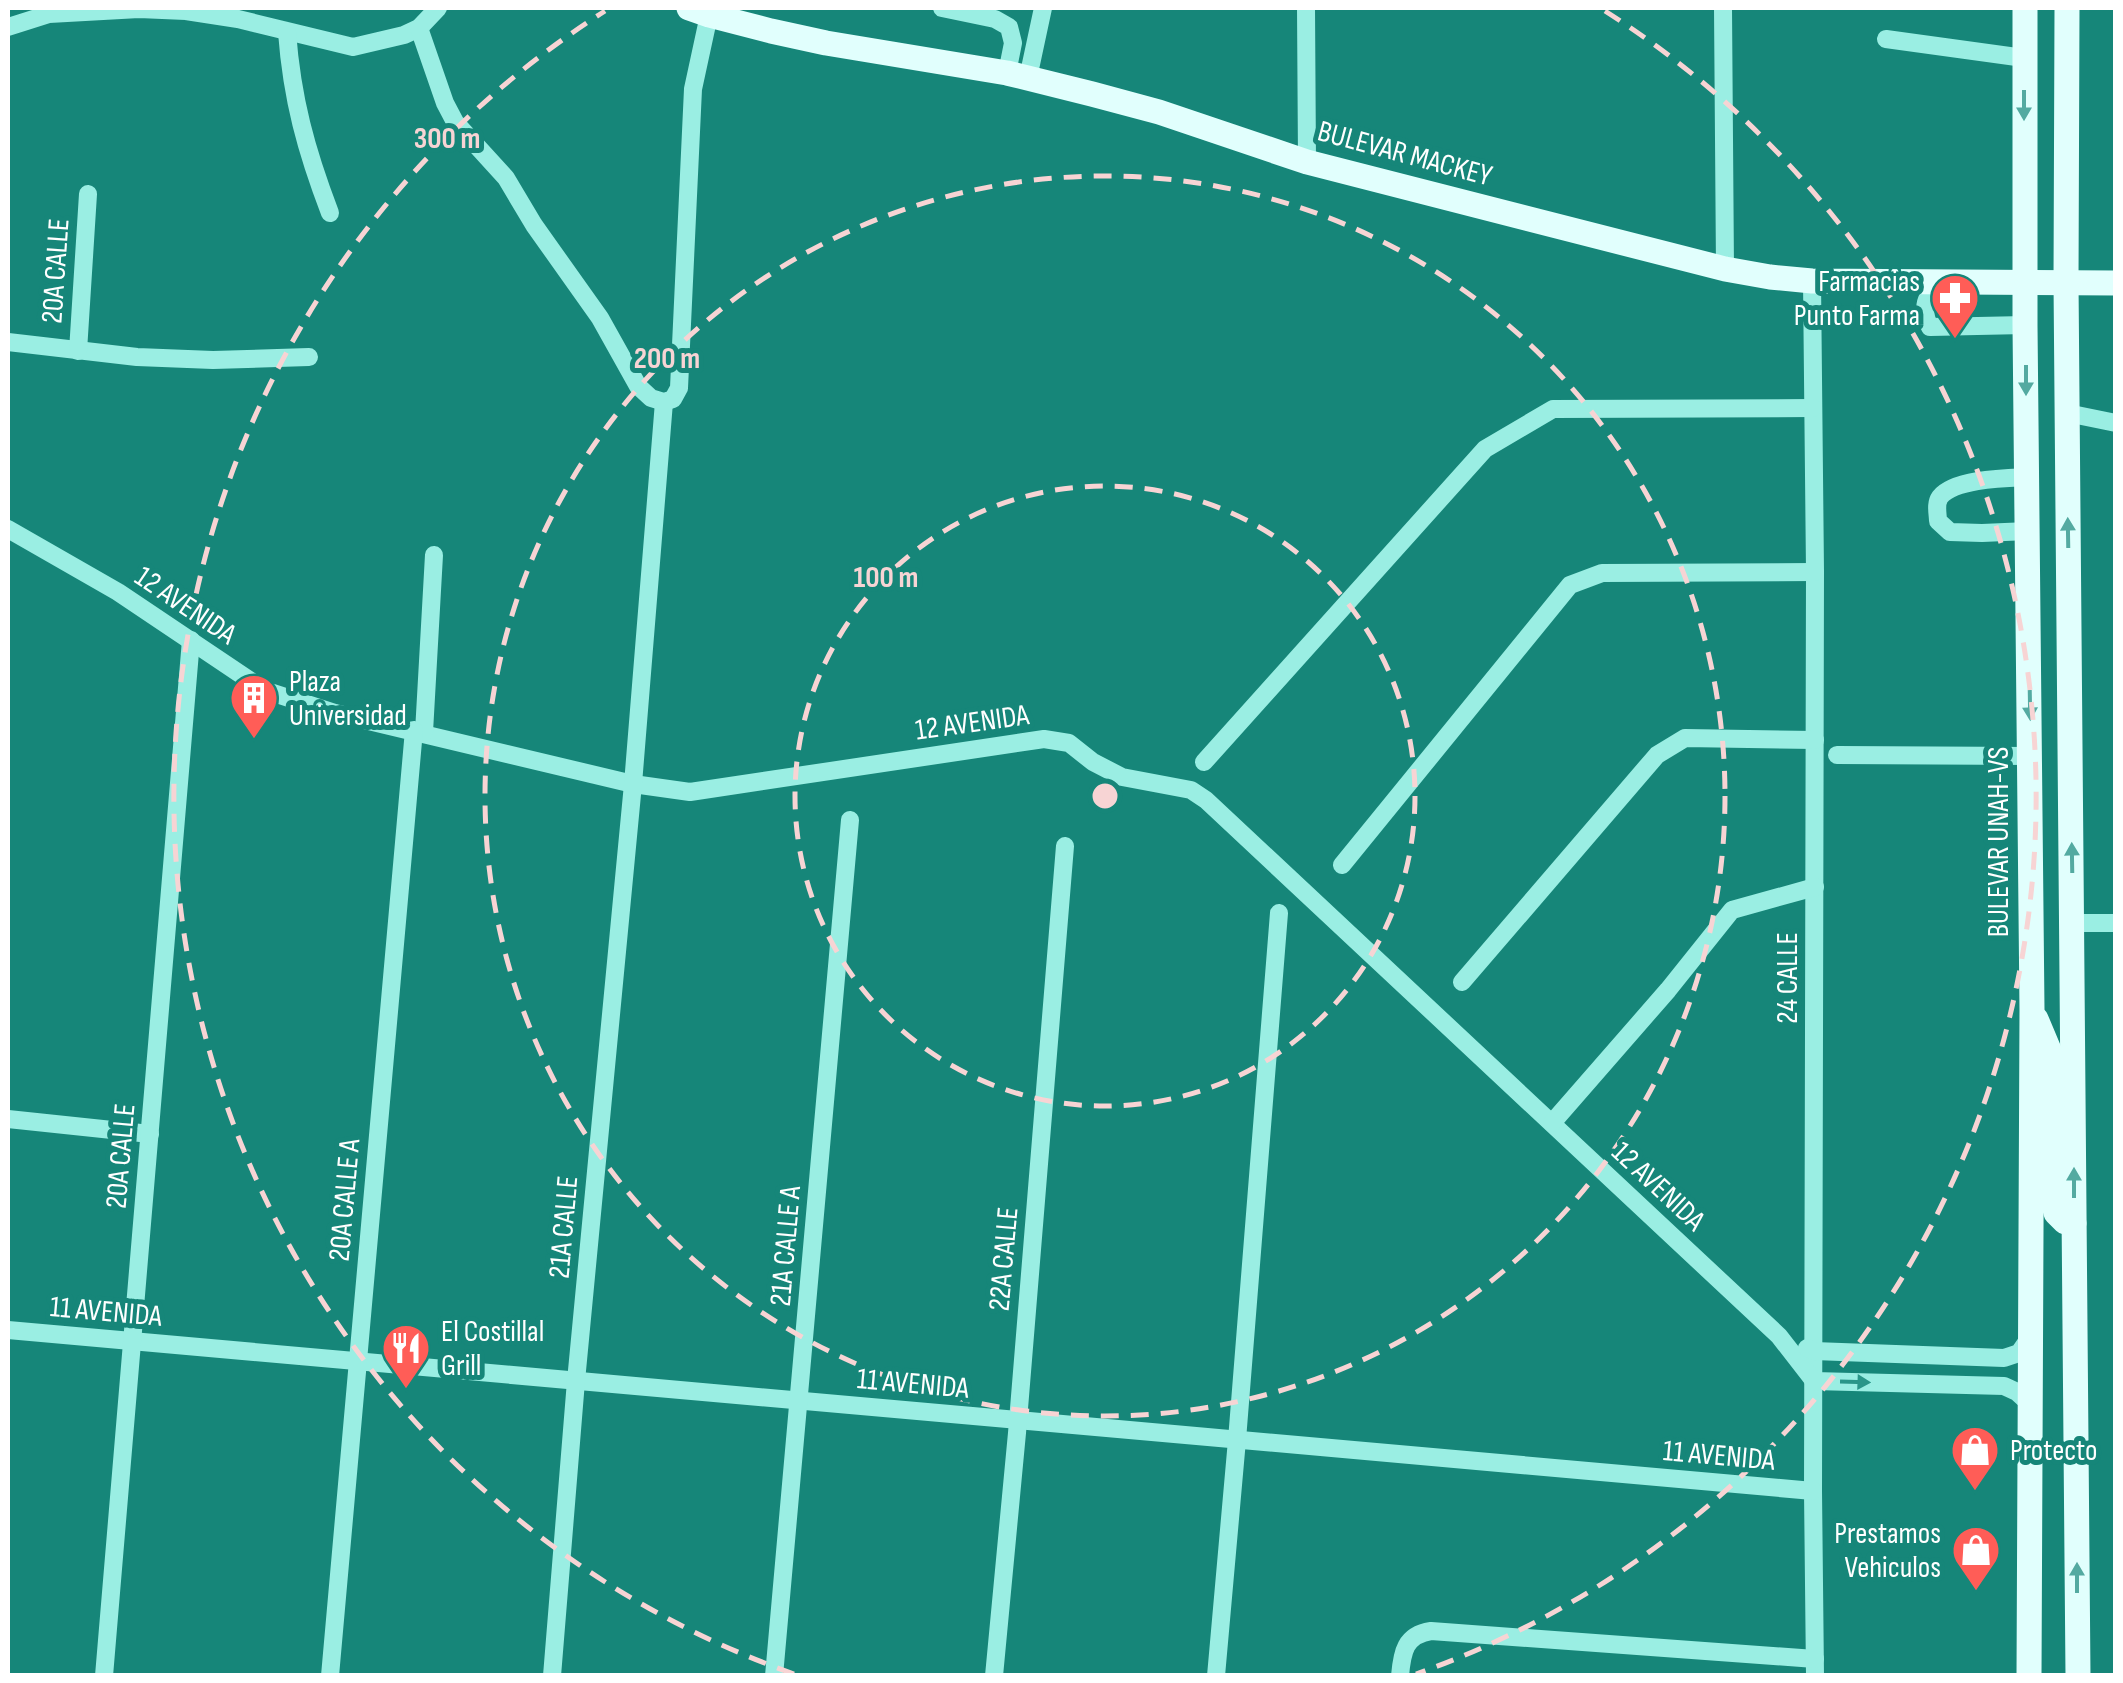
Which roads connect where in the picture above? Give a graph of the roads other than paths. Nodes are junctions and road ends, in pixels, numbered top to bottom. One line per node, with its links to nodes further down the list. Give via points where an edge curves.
1 (438, 8): 10 (street)
2 (942, 8): 14 (street, via 1009,27)
3 (1043, 8): 14 (street)
4 (1304, 8): 15 (street)
5 (1723, 8): 18 (street)
6 (2025, 8): 13 (main road, BULEVAR UNAH-VS)
7 (2067, 8): 20 (main road)
8 (699, 12): 14 (main road, BULEVAR MACKEY, via 826,43); 27 (street, 21A CALLE, via 679,388)
9 (8, 27): 11 (street, via 48,14 139,10 221,16)
10 (419, 28): 11 (street, via 353,47); 27 (street, via 454,122 506,178 638,386)
11 (287, 32): 17 (street, via 301,129)
12 (1886, 39): 13 (street)
13 (2024, 58): 22 (main road, BULEVAR UNAH-VS, one-way to 22)
14 (1018, 76): 15 (main road, BULEVAR MACKEY, via 1159,112)
15 (1307, 162): 18 (main road, BULEVAR MACKEY)
16 (88, 194): 25 (street, 20A CALLE)
17 (330, 212)
18 (1725, 269): 19 (main road, BULEVAR MACKEY)
19 (1812, 281): 22 (main road, BULEVAR MACKEY); 28 (street, 24 CALLE)
20 (2066, 282): 21 (main road, BULEVAR MACKEY); 22 (main road, BULEVAR MACKEY); 29 (main road)
21 (2116, 282)
22 (2025, 286): 23 (main road, BULEVAR UNAH-VS); 23 (street, via 1936,291 1926,302 1925,319 1930,327)
23 (2026, 326): 31 (main road, BULEVAR UNAH-VS, one-way to 31)
24 (8, 342): 25 (street)
25 (78, 350): 26 (street, via 214,360)
26 (309, 357)
27 (664, 402): 42 (street, 21A CALLE)
28 (1813, 408): 35 (street, 24 CALLE); 41 (street, via 1553,409 1486,449)
29 (2067, 414): 30 (street); 48 (main road, one-way to 29)
30 (2116, 423)
31 (2027, 477): 33 (main road, BULEVAR UNAH-VS); 33 (street, via 1972,481 1937,504 1938,522 1950,532)
32 (8, 529): 36 (street, 12 AVENIDA)
33 (2028, 530): 40 (main road, BULEVAR UNAH-VS, one-way to 40)
34 (434, 555): 37 (street, 20A CALLE A)
35 (1815, 572): 38 (street, 24 CALLE); 45 (street, via 1602,573 1570,585)
36 (191, 640): 37 (street, 12 AVENIDA, via 264,690); 54 (street, 20A CALLE)
37 (419, 731): 42 (street, 12 AVENIDA); 61 (street, 20A CALLE A)
38 (1815, 740): 46 (street, 24 CALLE); 50 (street, via 1685,738 1657,755)
39 (1837, 755): 40 (street)
40 (2031, 756): 51 (main road, BULEVAR UNAH-VS)
41 (1204, 762)
42 (633, 784): 53 (street, 12 AVENIDA, via 690,792 1044,738 1068,743 1122,777 1191,790 1206,800); 62 (street, 21A CALLE)
43 (850, 820): 64 (street, 21A CALLE A)
44 (1065, 846): 66 (street, 22A CALLE)
45 (1342, 864)
46 (1815, 888): 53 (street, via 1732,910); 60 (street, 24 CALLE)
47 (1278, 913): 67 (street)
48 (2072, 923): 49 (street); 55 (main road, one-way to 48)
49 (2116, 923)
50 (1462, 982)
51 (2032, 1010): 55 (main road, via 2052,1057 2052,1201 2064,1222); 58 (main road, BULEVAR UNAH-VS)
52 (8, 1119): 54 (street)
53 (1552, 1123): 57 (street, 12 AVENIDA)
54 (150, 1134): 59 (street, 20A CALLE)
55 (2074, 1223): 78 (main road, one-way to 55)
56 (8, 1330): 59 (street, 11 AVENIDA)
57 (1779, 1336): 60 (street, 12 AVENIDA); 63 (street, 12 AVENIDA)
58 (2030, 1337): 60 (street, 12 AVENIDA, via 2019,1353 2004,1358); 65 (main road, BULEVAR UNAH-VS)
59 (132, 1342): 61 (street, 11 AVENIDA); 70 (street, 20A CALLE)
60 (1814, 1351): 63 (street, 24 CALLE)
61 (357, 1362): 62 (street, 11 AVENIDA); 71 (street, 20A CALLE A)
62 (576, 1381): 64 (street, 11 AVENIDA); 72 (street, 21A CALLE)
63 (1814, 1381): 65 (street, one-way to 65, via 2004,1386); 68 (street, 24 CALLE)
64 (798, 1401): 66 (street, 11 AVENIDA); 73 (street, 21A CALLE A)
65 (2030, 1403): 77 (main road, BULEVAR UNAH-VS)
66 (1018, 1420): 67 (street, 11 AVENIDA); 74 (street, 22A CALLE)
67 (1237, 1440): 68 (street, 11 AVENIDA); 75 (street)
68 (1813, 1491): 69 (street, 24 CALLE)
69 (1815, 1667): 76 (street, via 1431,1631 1406,1644)
70 (104, 1676)
71 (330, 1676)
72 (552, 1676)
73 (774, 1676)
74 (994, 1676)
75 (1216, 1676)
76 (1400, 1676)
77 (2029, 1676)
78 (2078, 1676)

